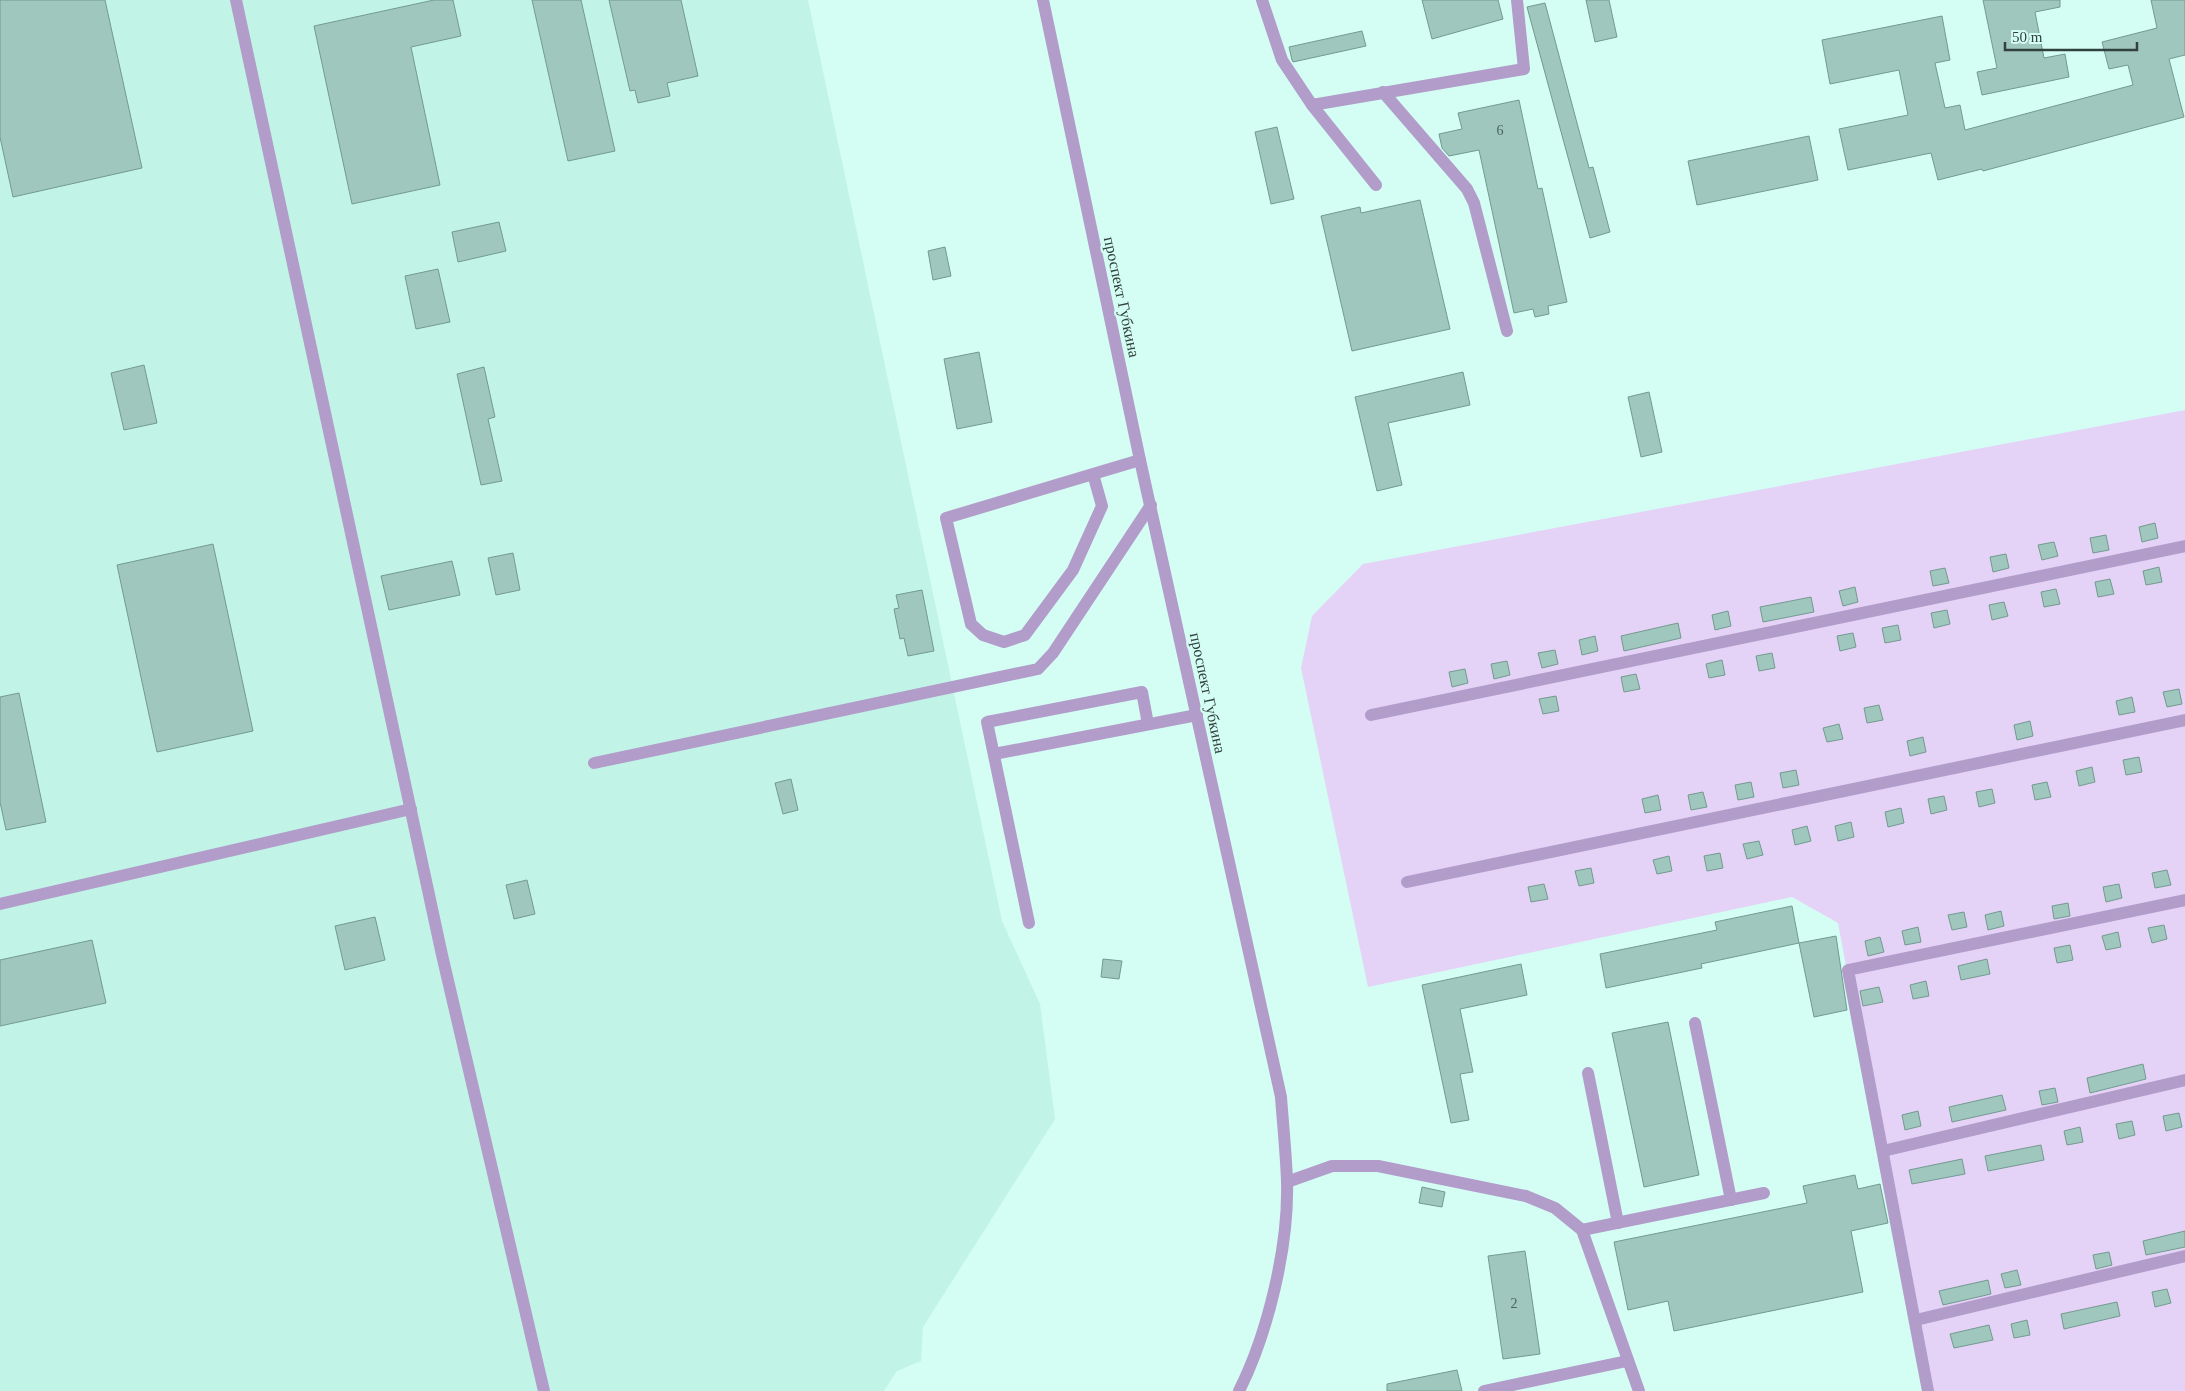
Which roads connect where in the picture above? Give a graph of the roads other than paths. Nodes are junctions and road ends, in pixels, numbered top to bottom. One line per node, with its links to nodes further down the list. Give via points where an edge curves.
1 (236, 0): 19 (street)
2 (1043, 0): 9 (street, проспект Губкина)
3 (1262, 0): 6 (street, via 1282,60)
4 (1518, 0): 5 (street, via 1524,69)
5 (1383, 92): 6 (street); 8 (street, via 1467,189 1474,204)
6 (1312, 105): 7 (street)
7 (1376, 185)
8 (1506, 331)
9 (1140, 460): 10 (street); 11 (street, проспект Губкина)
10 (1093, 474): 10 (street, via 946,518 971,624 983,635 1004,642 1025,635 1073,570 1102,506)
11 (1151, 505): 13 (street, проспект Губкина); 18 (street, via 1053,653 1038,669)
12 (2185, 546): 14 (street)
13 (1196, 714): 16 (street); 28 (street, проспект Губкина, via 1281,1097)
14 (1371, 715)
15 (2185, 720): 20 (street)
16 (1148, 724): 17 (street); 17 (street, via 1142,692 987,722)
17 (994, 754): 23 (street)
18 (594, 763)
19 (411, 809): 22 (street); 36 (street)
20 (1407, 882)
21 (2185, 900): 27 (street, via 1848,970)
22 (0, 904)
23 (1029, 923)
24 (1695, 1023): 30 (street)
25 (1588, 1073): 31 (street)
26 (2185, 1080): 27 (street)
27 (1883, 1151): 34 (street)
28 (1287, 1182): 32 (street, via 1332,1166 1378,1166 1526,1196 1555,1208); 37 (street, проспект Губкина, via 1282,1248 1266,1322)
29 (1764, 1193): 30 (street)
30 (1731, 1200): 31 (street)
31 (1618, 1223): 32 (street)
32 (1582, 1230): 35 (street)
33 (2185, 1256): 34 (street)
34 (1916, 1320): 40 (street)
35 (1626, 1361): 38 (street); 39 (street)
36 (544, 1391)
37 (1239, 1391)
38 (1484, 1391)
39 (1639, 1391)
40 (1928, 1391)

